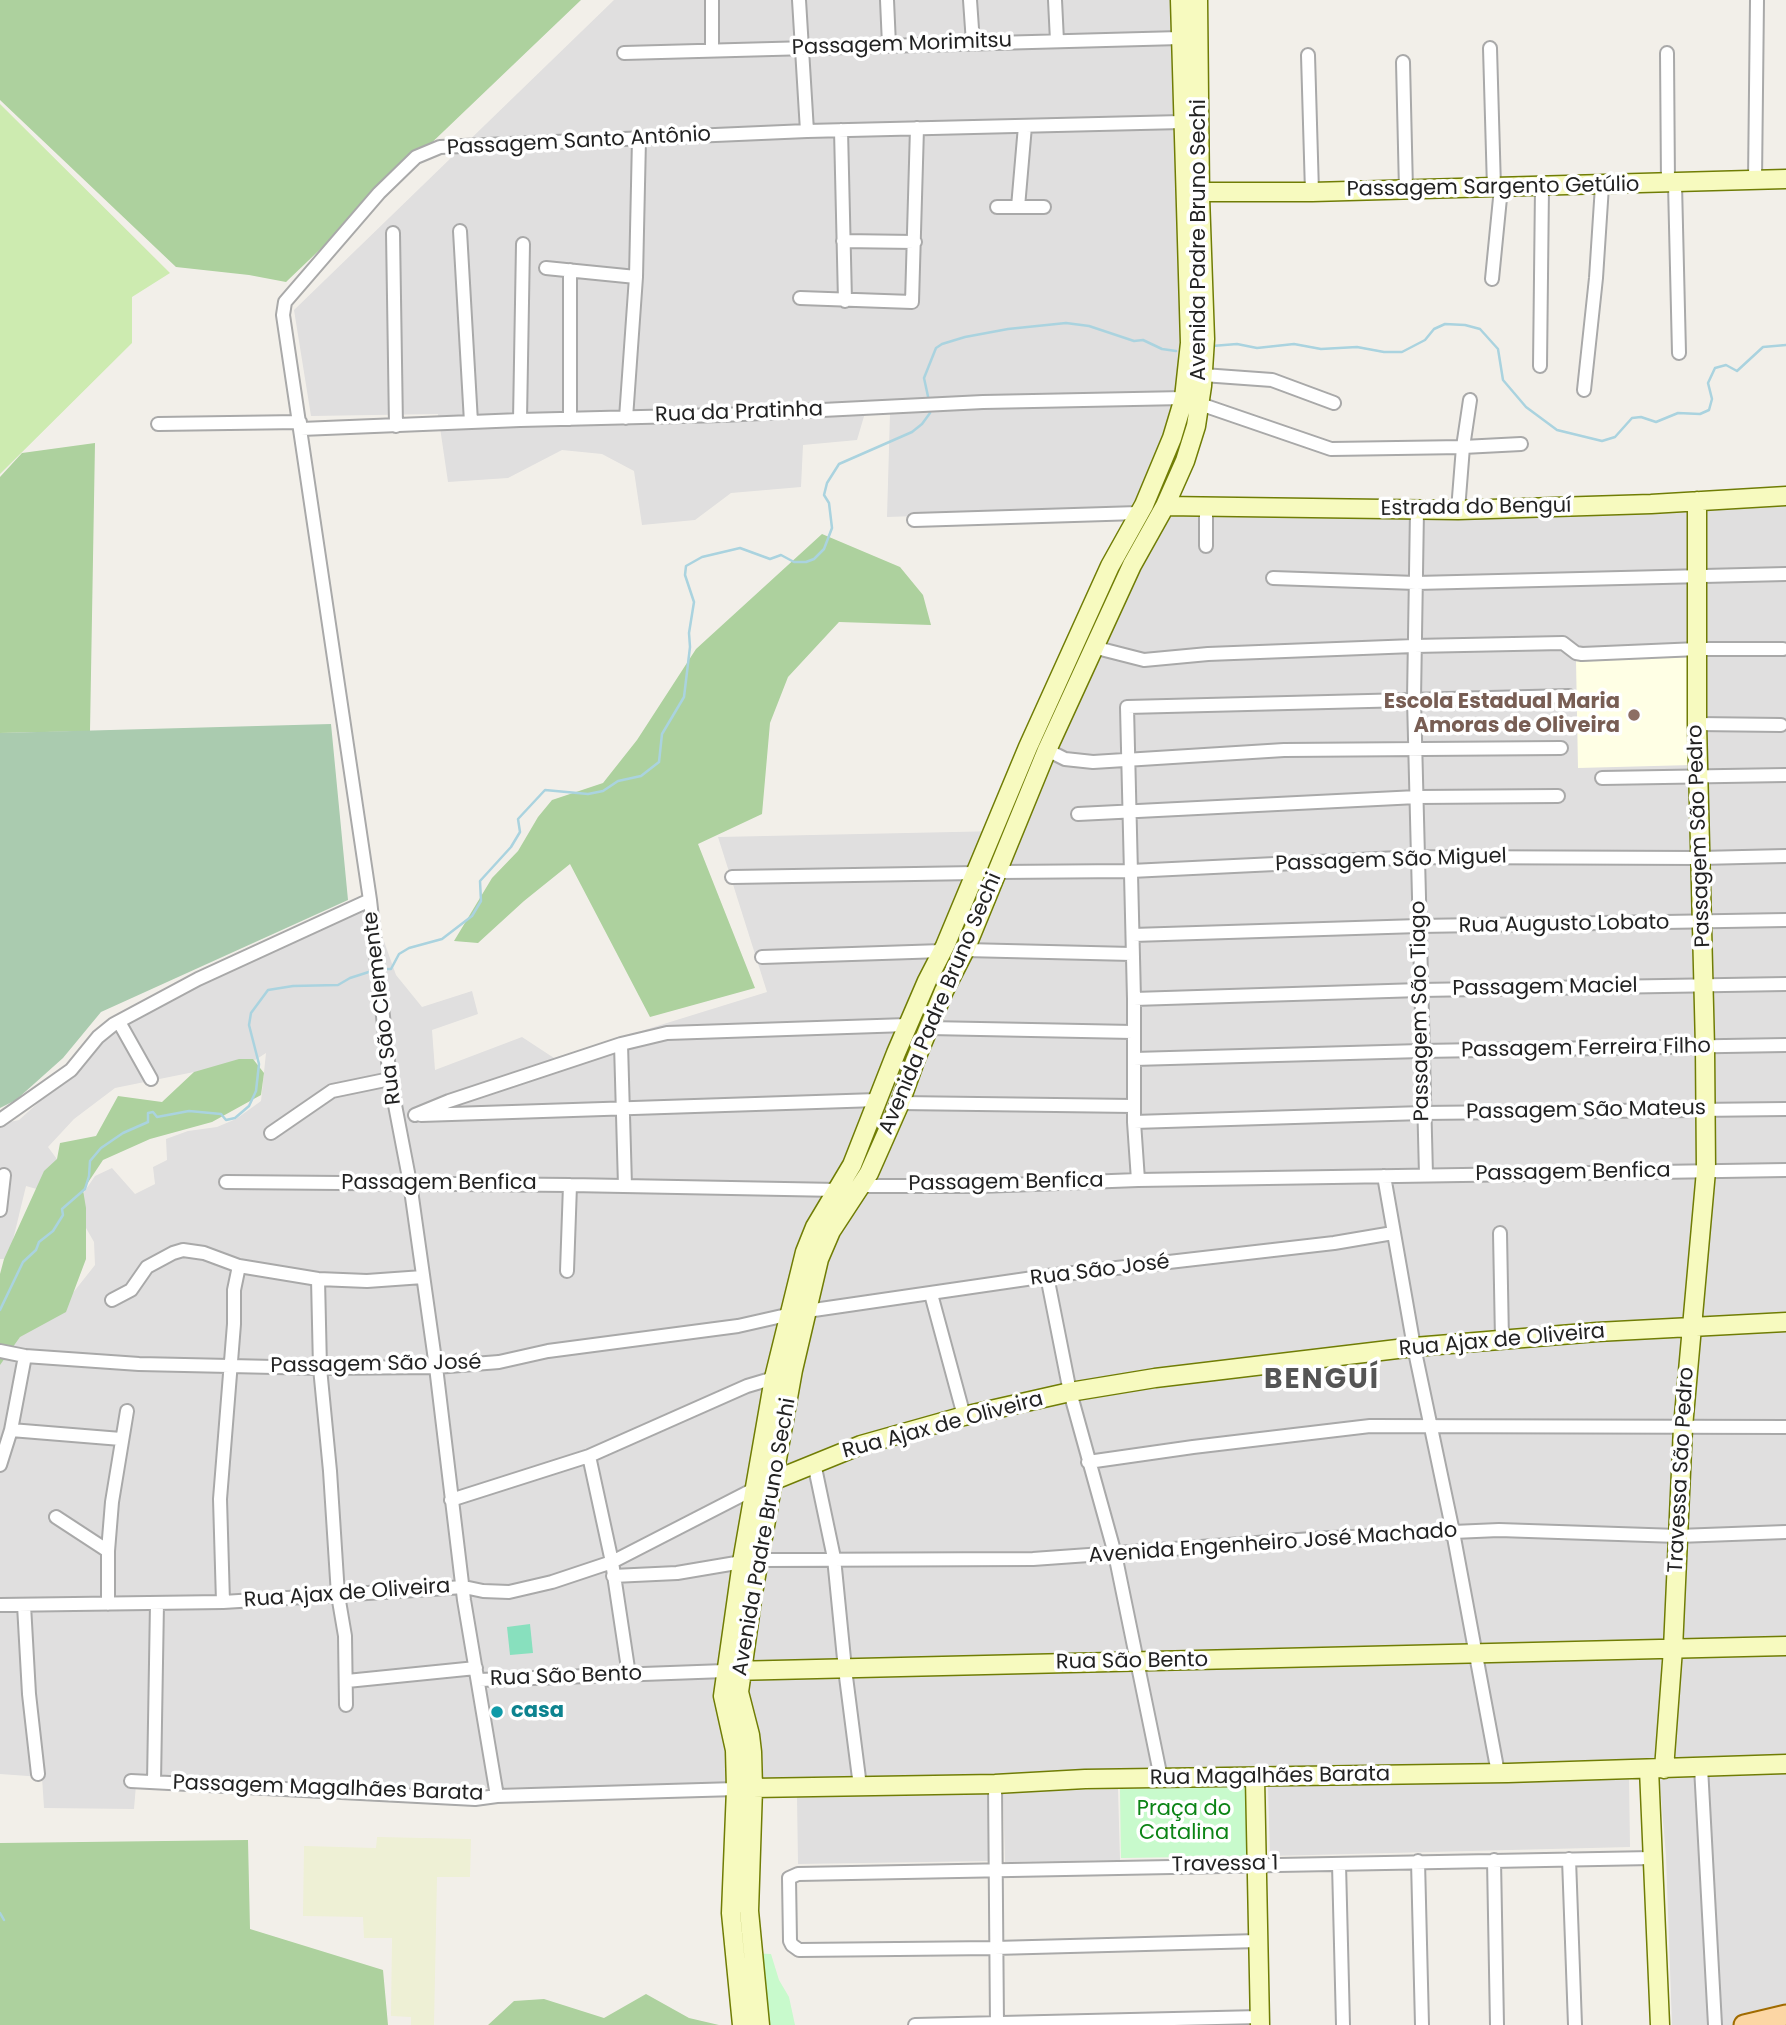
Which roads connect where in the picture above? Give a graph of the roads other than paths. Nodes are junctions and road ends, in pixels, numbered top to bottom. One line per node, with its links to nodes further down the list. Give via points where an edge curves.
1 (712, 0): 15 (street)
2 (799, 0): 13 (street)
3 (887, 0): 12 (street)
4 (970, 0): 11 (street)
5 (1055, 0): 10 (street)
6 (1180, 0): 9 (street, Avenida Padre Bruno Sechi)
7 (1198, 0): 33 (street, Avenida Padre Bruno Sechi)
8 (1757, 0): 27 (street)
9 (1181, 38): 10 (street, Passagem Morimitsu); 20 (street, Avenida Padre Bruno Sechi)
10 (1057, 41): 11 (street, Passagem Morimitsu)
11 (973, 43): 12 (street, Passagem Morimitsu)
12 (889, 45): 13 (street, Passagem Morimitsu)
13 (802, 48): 15 (street, Passagem Morimitsu); 24 (street)
14 (1490, 48): 31 (street)
15 (712, 50): 17 (street, Passagem Morimitsu)
16 (1667, 52): 28 (street)
17 (624, 53)
18 (1308, 55): 34 (street)
19 (1403, 62): 32 (street)
20 (1182, 122): 21 (street, Passagem Santo Antônio); 53 (street, Avenida Padre Bruno Sechi, via 1190,343)
21 (1025, 126): 22 (street, Passagem Santo Antônio); 36 (street)
22 (917, 128): 23 (street, Passagem Santo Antônio); 41 (street)
23 (841, 130): 24 (street, Passagem Santo Antônio); 40 (street)
24 (807, 131): 25 (street, Passagem Santo Antônio)
25 (639, 139): 45 (street); 61 (street, Passagem Santo Antônio, via 452,146 416,157 285,302 283,315)
26 (1786, 180): 27 (street, Passagem Sargento Getúlio)
27 (1755, 181): 28 (street, Passagem Sargento Getúlio)
28 (1672, 184): 29 (street, Passagem Sargento Getúlio); 49 (street)
29 (1602, 186): 30 (street, Passagem Sargento Getúlio); 52 (street)
30 (1542, 187): 31 (street, Passagem Sargento Getúlio); 50 (street)
31 (1498, 188): 32 (street, Passagem Sargento Getúlio); 46 (street)
32 (1406, 190): 34 (street, Passagem Sargento Getúlio)
33 (1200, 192): 34 (street, Passagem Sargento Getúlio); 51 (street, Avenida Padre Bruno Sechi)
34 (1312, 192)
35 (997, 206): 36 (street)
36 (1018, 206): 37 (street)
37 (1044, 207)
38 (460, 230): 59 (street)
39 (393, 233): 62 (street)
40 (844, 241): 41 (street); 48 (street)
41 (915, 242): 48 (street, via 910,303)
42 (523, 244): 58 (street)
43 (546, 268): 44 (street)
44 (570, 270): 45 (street); 57 (street)
45 (636, 277): 56 (street)
46 (1492, 279)
47 (800, 298): 48 (street)
48 (845, 301)
49 (1679, 353)
50 (1540, 366)
51 (1203, 375): 53 (street, Avenida Padre Bruno Sechi); 55 (street, via 1272,380)
52 (1584, 390)
53 (1187, 400): 56 (street, Rua da Pratinha); 64 (street, via 1331,449); 67 (street, Avenida Padre Bruno Sechi, via 1196,426); 71 (street, Avenida Padre Bruno Sechi)
54 (1469, 400): 64 (street)
55 (1334, 403)
56 (626, 418): 57 (street, Rua da Pratinha)
57 (570, 419): 58 (street, Rua da Pratinha)
58 (520, 420): 59 (street, Rua da Pratinha)
59 (471, 422): 62 (street, Rua da Pratinha)
60 (158, 425): 61 (street, Rua da Pratinha)
61 (300, 426): 62 (street, Rua da Pratinha); 104 (street, Rua São Clemente)
62 (396, 426)
63 (1521, 444): 64 (street)
64 (1463, 447): 70 (street)
65 (1786, 496): 66 (street, Estrada do Benguí)
66 (1697, 501): 70 (street, Estrada do Benguí); 74 (street, Passagem São Pedro)
67 (1165, 506): 68 (street, Estrada do Benguí); 79 (street, Avenida Padre Bruno Sechi)
68 (1206, 508): 69 (street, Estrada do Benguí); 73 (street)
69 (1417, 510): 70 (street, Estrada do Benguí); 77 (street, Passagem São Tiago)
70 (1458, 510)
71 (1138, 513): 72 (street); 102 (street, Avenida Padre Bruno Sechi, via 1054,688)
72 (914, 520)
73 (1206, 546)
74 (1699, 575): 75 (street); 77 (street); 80 (street, Passagem São Pedro)
75 (1786, 575)
76 (1273, 578): 77 (street)
77 (1416, 583): 78 (street, Passagem São Tiago)
78 (1414, 646): 79 (street, via 1144,660); 80 (street, via 1563,643 1582,654); 83 (street, Passagem São Tiago)
79 (1093, 647): 88 (street, Avenida Padre Bruno Sechi)
80 (1698, 649): 81 (street); 84 (street, Passagem São Pedro)
81 (1783, 649)
82 (1569, 696): 83 (street)
83 (1414, 699): 87 (street, Passagem São Tiago); 89 (street, via 1127,707)
84 (1697, 724): 85 (street); 92 (street, Passagem São Pedro)
85 (1781, 725)
86 (1561, 748): 87 (street)
87 (1415, 749): 89 (street, via 1283,750); 94 (street, Passagem São Tiago)
88 (1047, 750): 89 (street, via 1065,759); 101 (street, Avenida Padre Bruno Sechi)
89 (1128, 760): 95 (street)
90 (1786, 775): 92 (street)
91 (1602, 778): 92 (street)
92 (1698, 778): 99 (street, Passagem São Pedro)
93 (1558, 796): 94 (street)
94 (1417, 797): 95 (street); 98 (street, Passagem São Tiago)
95 (1129, 811): 96 (street); 100 (street)
96 (1078, 814)
97 (1786, 856): 99 (street, Passagem São Miguel)
98 (1419, 857): 99 (street, Passagem São Miguel); 100 (street, Passagem São Miguel); 107 (street, Passagem São Tiago)
99 (1700, 858): 106 (street, Passagem São Pedro)
100 (1131, 871): 101 (street, Passagem São Miguel); 108 (street)
101 (997, 872): 109 (street, Avenida Padre Bruno Sechi)
102 (976, 873): 103 (street); 110 (street, Avenida Padre Bruno Sechi)
103 (732, 877)
104 (370, 901): 117 (street, via 198,979); 127 (street, Rua São Clemente)
105 (1786, 920): 106 (street, Rua Augusto Lobato)
106 (1703, 923): 107 (street, Rua Augusto Lobato); 114 (street, Passagem São Pedro)
107 (1419, 926): 108 (street, Rua Augusto Lobato); 115 (street, Passagem São Tiago)
108 (1133, 935): 111 (street)
109 (965, 950): 111 (street); 119 (street, Avenida Padre Bruno Sechi)
110 (942, 951): 112 (street); 118 (street, Avenida Padre Bruno Sechi)
111 (1132, 954): 116 (street)
112 (762, 957)
113 (1786, 984): 114 (street, Passagem Maciel)
114 (1704, 985): 115 (street, Passagem Maciel); 123 (street, Passagem São Pedro)
115 (1420, 990): 116 (street, Passagem Maciel); 124 (street, Passagem São Tiago)
116 (1134, 999): 120 (street)
117 (118, 1022): 126 (street); 137 (street, via 71,1070)
118 (907, 1025): 121 (street, via 667,1032); 128 (street, Avenida Padre Bruno Sechi)
119 (929, 1028): 120 (street); 129 (street, Avenida Padre Bruno Sechi)
120 (1133, 1032): 125 (street)
121 (621, 1044): 132 (street); 135 (street)
122 (1786, 1045): 123 (street, Passagem Ferreira Filho)
123 (1705, 1048): 124 (street, Passagem Ferreira Filho); 133 (street, Passagem São Pedro)
124 (1421, 1051): 125 (street, Passagem Ferreira Filho); 134 (street, Passagem São Tiago)
125 (1134, 1059): 130 (street)
126 (151, 1079)
127 (390, 1079): 136 (street, Rua São Clemente); 139 (street, via 332,1091)
128 (877, 1100): 132 (street); 151 (street, Avenida Padre Bruno Sechi)
129 (900, 1103): 130 (street); 150 (street, Avenida Padre Bruno Sechi)
130 (1133, 1106): 138 (street)
131 (1786, 1108): 133 (street, Passagem São Mateus)
132 (622, 1110): 135 (street); 149 (street)
133 (1705, 1110): 134 (street, Passagem São Mateus); 141 (street, Passagem São Pedro)
134 (1423, 1113): 138 (street, Passagem São Mateus); 143 (street, Passagem São Tiago)
135 (415, 1115): 136 (street)
136 (397, 1118): 147 (street, Rua São Clemente)
137 (0, 1121)
138 (1134, 1122): 145 (street)
139 (271, 1133)
140 (1786, 1170): 141 (street, Passagem Benfica)
141 (1706, 1171): 143 (street, Passagem Benfica); 164 (street, Travessa São Pedro)
142 (4, 1175): 152 (street)
143 (1426, 1175): 144 (street, Passagem Benfica)
144 (1384, 1176): 145 (street, Passagem Benfica); 153 (street)
145 (1138, 1180): 150 (street, Passagem Benfica)
146 (226, 1182): 147 (street, Passagem Benfica)
147 (410, 1183): 148 (street, Passagem Benfica); 158 (street, Rua São Clemente)
148 (570, 1185): 149 (street, Passagem Benfica); 156 (street)
149 (625, 1186): 151 (street, Passagem Benfica)
150 (862, 1186): 151 (street, Passagem Benfica); 162 (street, Avenida Padre Bruno Sechi, via 831,1231)
151 (838, 1190): 162 (street, Avenida Padre Bruno Sechi, via 805,1252)
152 (0, 1210)
153 (1393, 1233): 157 (street, Rua São José); 166 (street)
154 (1500, 1233): 165 (street)
155 (239, 1266): 159 (street); 161 (street, via 204,1252 173,1252 148,1267 131,1290); 169 (street)
156 (567, 1271)
157 (1047, 1276): 160 (street, Rua São José); 173 (street)
158 (423, 1277): 159 (street); 170 (street, Rua São Clemente)
159 (318, 1279): 171 (street)
160 (931, 1294): 162 (street, Rua São José); 175 (street)
161 (112, 1300)
162 (799, 1313): 170 (street, Passagem São José, via 499,1362); 172 (street, Avenida Padre Bruno Sechi); 185 (street, Avenida Padre Bruno Sechi)
163 (1786, 1322): 164 (street, Rua Ajax de Oliveira)
164 (1691, 1326): 165 (street, Rua Ajax de Oliveira); 177 (street, Travessa São Pedro)
165 (1502, 1339): 166 (street, Rua Ajax de Oliveira)
166 (1414, 1347): 173 (street, Rua Ajax de Oliveira); 176 (street)
167 (0, 1351): 168 (street, Passagem São José)
168 (25, 1356): 169 (street, Passagem São José); 179 (street)
169 (230, 1367): 171 (street, Passagem São José); 200 (street, via 220,1499)
170 (436, 1367): 171 (street, Passagem São José); 187 (street, Rua São Clemente)
171 (320, 1368): 199 (street)
172 (774, 1378): 181 (street); 186 (street, Avenida Padre Bruno Sechi)
173 (1070, 1392): 175 (street, Rua Ajax de Oliveira); 182 (street)
174 (127, 1411): 180 (street)
175 (964, 1416): 183 (street, Rua Ajax de Oliveira, via 861,1444)
176 (1431, 1427): 177 (street); 182 (street, via 1370,1426); 189 (street)
177 (1683, 1427): 178 (street); 191 (street, Travessa São Pedro)
178 (1786, 1427)
179 (11, 1430): 180 (street); 184 (street)
180 (121, 1439): 192 (street)
181 (589, 1456): 187 (street); 196 (street)
182 (1088, 1462): 193 (street)
183 (814, 1463): 185 (street, Rua Ajax de Oliveira); 194 (street)
184 (0, 1465)
185 (773, 1481): 186 (street, Rua Ajax de Oliveira); 195 (street, Avenida Padre Bruno Sechi)
186 (754, 1489): 195 (street, Avenida Padre Bruno Sechi); 196 (street, Rua Ajax de Oliveira)
187 (451, 1500): 198 (street, Rua São Clemente)
188 (56, 1517): 192 (street)
189 (1453, 1532): 191 (street, Avenida Engenheiro José Machado); 193 (street, Avenida Engenheiro José Machado); 207 (street)
190 (1786, 1532): 191 (street, Avenida Engenheiro José Machado)
191 (1678, 1536): 206 (street, Travessa São Pedro)
192 (108, 1551): 202 (street)
193 (1115, 1554): 194 (street, Avenida Engenheiro José Machado, via 1033,1559); 208 (street)
194 (834, 1558): 195 (street, Avenida Engenheiro José Machado); 209 (street)
195 (750, 1561): 197 (street, Avenida Engenheiro José Machado, via 677,1573); 210 (street, Avenida Padre Bruno Sechi)
196 (612, 1562): 197 (street); 198 (street, Rua Ajax de Oliveira, via 509,1592)
197 (613, 1576): 212 (street)
198 (464, 1587): 199 (street, Rua Ajax de Oliveira); 211 (street, Rua São Clemente)
199 (338, 1595): 200 (street, Rua Ajax de Oliveira); 213 (street)
200 (223, 1602): 201 (street, Rua Ajax de Oliveira)
201 (158, 1603): 202 (street, Rua Ajax de Oliveira); 223 (street)
202 (108, 1604): 204 (street, Rua Ajax de Oliveira)
203 (0, 1605): 204 (street, Rua Ajax de Oliveira)
204 (24, 1605): 219 (street)
205 (1786, 1646): 206 (street, Rua São Bento)
206 (1673, 1649): 207 (street, Rua São Bento); 217 (street, Travessa São Pedro)
207 (1477, 1654): 208 (street, Rua São Bento); 218 (street)
208 (1138, 1662): 209 (street, Rua São Bento); 220 (street)
209 (845, 1669): 210 (street, Rua São Bento); 225 (street)
210 (733, 1671): 212 (street, Rua São Bento); 226 (street, Avenida Padre Bruno Sechi, via 750,1735)
211 (478, 1674): 212 (street, Rua São Bento); 213 (street, Rua São Bento); 227 (street, Rua São Clemente)
212 (629, 1675)
213 (347, 1681): 214 (street)
214 (346, 1705)
215 (1786, 1764): 216 (street, Rua Magalhães Barata)
216 (1701, 1767): 217 (street, Rua Magalhães Barata); 248 (street)
217 (1657, 1769): 218 (street, Rua Magalhães Barata); 228 (street, Travessa São Pedro)
218 (1499, 1773): 221 (street, Rua Magalhães Barata)
219 (38, 1774)
220 (1161, 1778): 221 (street, Rua Magalhães Barata); 224 (street, Rua Magalhães Barata)
221 (1255, 1778): 232 (street)
222 (131, 1781): 223 (street, Passagem Magalhães Barata)
223 (154, 1782): 227 (street, Passagem Magalhães Barata, via 475,1799)
224 (995, 1784): 225 (street, Rua Magalhães Barata); 234 (street)
225 (860, 1786): 226 (street, Rua Magalhães Barata)
226 (745, 1788): 227 (street, Passagem Magalhães Barata); 240 (street, Avenida Padre Bruno Sechi, via 731,1913); 241 (street, Avenida Padre Bruno Sechi, via 749,1911)
227 (497, 1796)
228 (1652, 1858): 229 (street, Travessa 1); 247 (street, Travessa São Pedro)
229 (1569, 1859): 230 (street, Travessa 1); 246 (street)
230 (1494, 1860): 231 (street, Travessa 1); 245 (street)
231 (1418, 1861): 233 (street, Travessa 1); 244 (street)
232 (1256, 1864): 233 (street, Travessa 1); 234 (street, Travessa 1); 235 (street)
233 (1339, 1864): 243 (street)
234 (995, 1870): 236 (street); 236 (street, Travessa 1, via 798,1874 792,1875 788,1884 790,1941 799,1950)
235 (1258, 1941): 236 (street); 238 (street)
236 (995, 1948): 239 (street)
237 (1786, 2015): 249 (main road)
238 (1260, 2021): 239 (street)
239 (997, 2024): 242 (street)
240 (742, 2025)
241 (760, 2025)
242 (915, 2025)
243 (1343, 2025)
244 (1422, 2025)
245 (1497, 2025)
246 (1575, 2025)
247 (1660, 2025)
248 (1715, 2025)
249 (1744, 2025)

